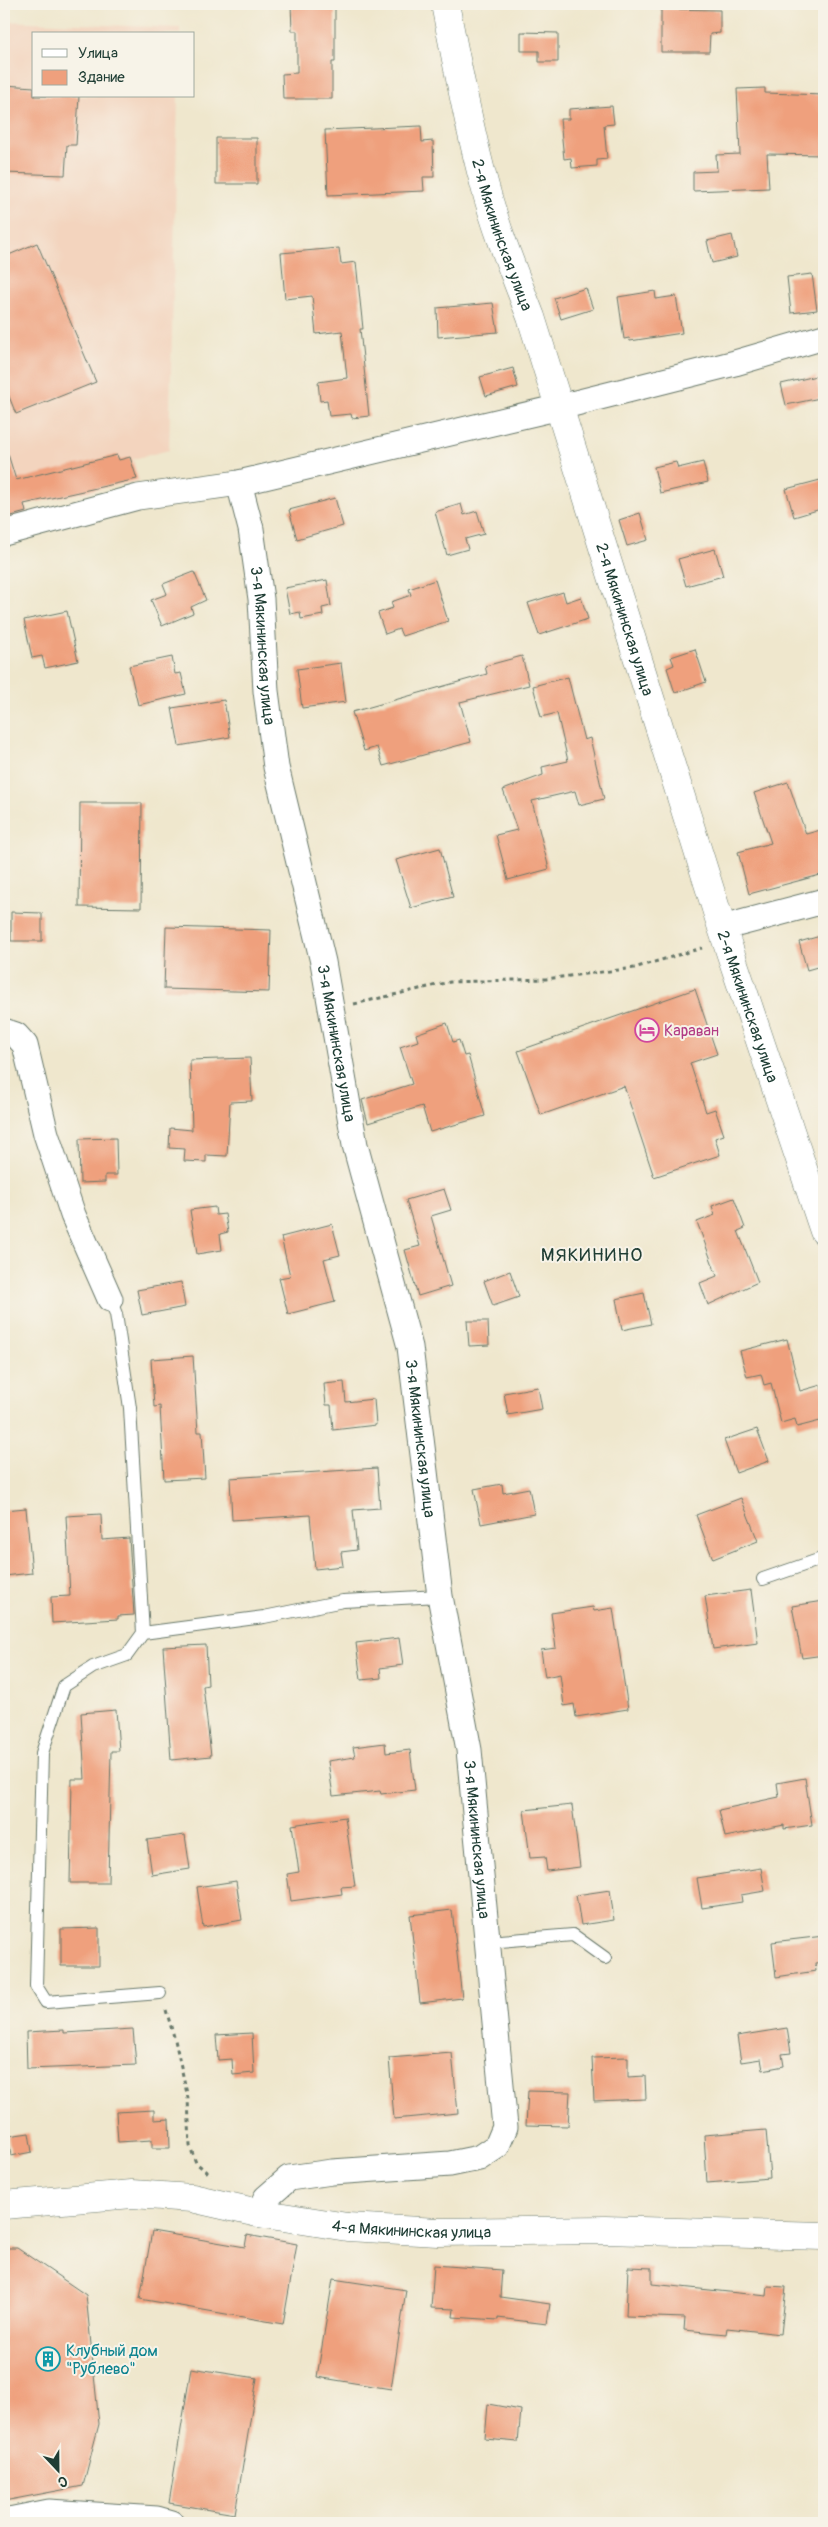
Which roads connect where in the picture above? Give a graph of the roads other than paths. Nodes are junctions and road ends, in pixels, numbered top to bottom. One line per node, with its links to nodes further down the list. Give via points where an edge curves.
1 (445, 4): 3 (street, 2-я Мякининская улица, via 484,185)
2 (824, 337): 3 (street)
3 (560, 407): 4 (street); 7 (street, 2-я Мякининская улица)
4 (239, 483): 5 (street, via 138,497); 13 (street, 3-я Мякининская улица, via 251,529 261,599 266,691 276,767 323,962 355,1145 410,1347)
5 (4, 533)
6 (824, 902): 7 (street)
7 (724, 934): 9 (street, 2-я Мякининская улица)
8 (4, 1031): 10 (street, via 16,1035 25,1045 46,1134 74,1215)
9 (824, 1231)
10 (110, 1299): 14 (lane, via 116,1314 130,1408)
11 (824, 1558): 12 (lane)
12 (763, 1579)
13 (440, 1596): 14 (lane, via 343,1601 264,1617); 15 (street, 3-я Мякининская улица, via 469,1750)
14 (143, 1634): 17 (lane, via 127,1655 93,1667 64,1686 42,1753 36,1986 46,2002)
15 (488, 1942): 16 (lane, via 573,1935); 19 (street, 3-я Мякининская улица, via 505,2127 497,2146 479,2158 450,2164 290,2178)
16 (605, 1958)
17 (160, 1993)
18 (4, 2205): 19 (street, 4-я Мякининская улица, via 132,2194 192,2198)
19 (246, 2210): 20 (street, 4-я Мякининская улица, via 347,2227 438,2232 605,2230)
20 (824, 2236)
21 (4, 2521): 22 (street, via 49,2512)
22 (171, 2523)

